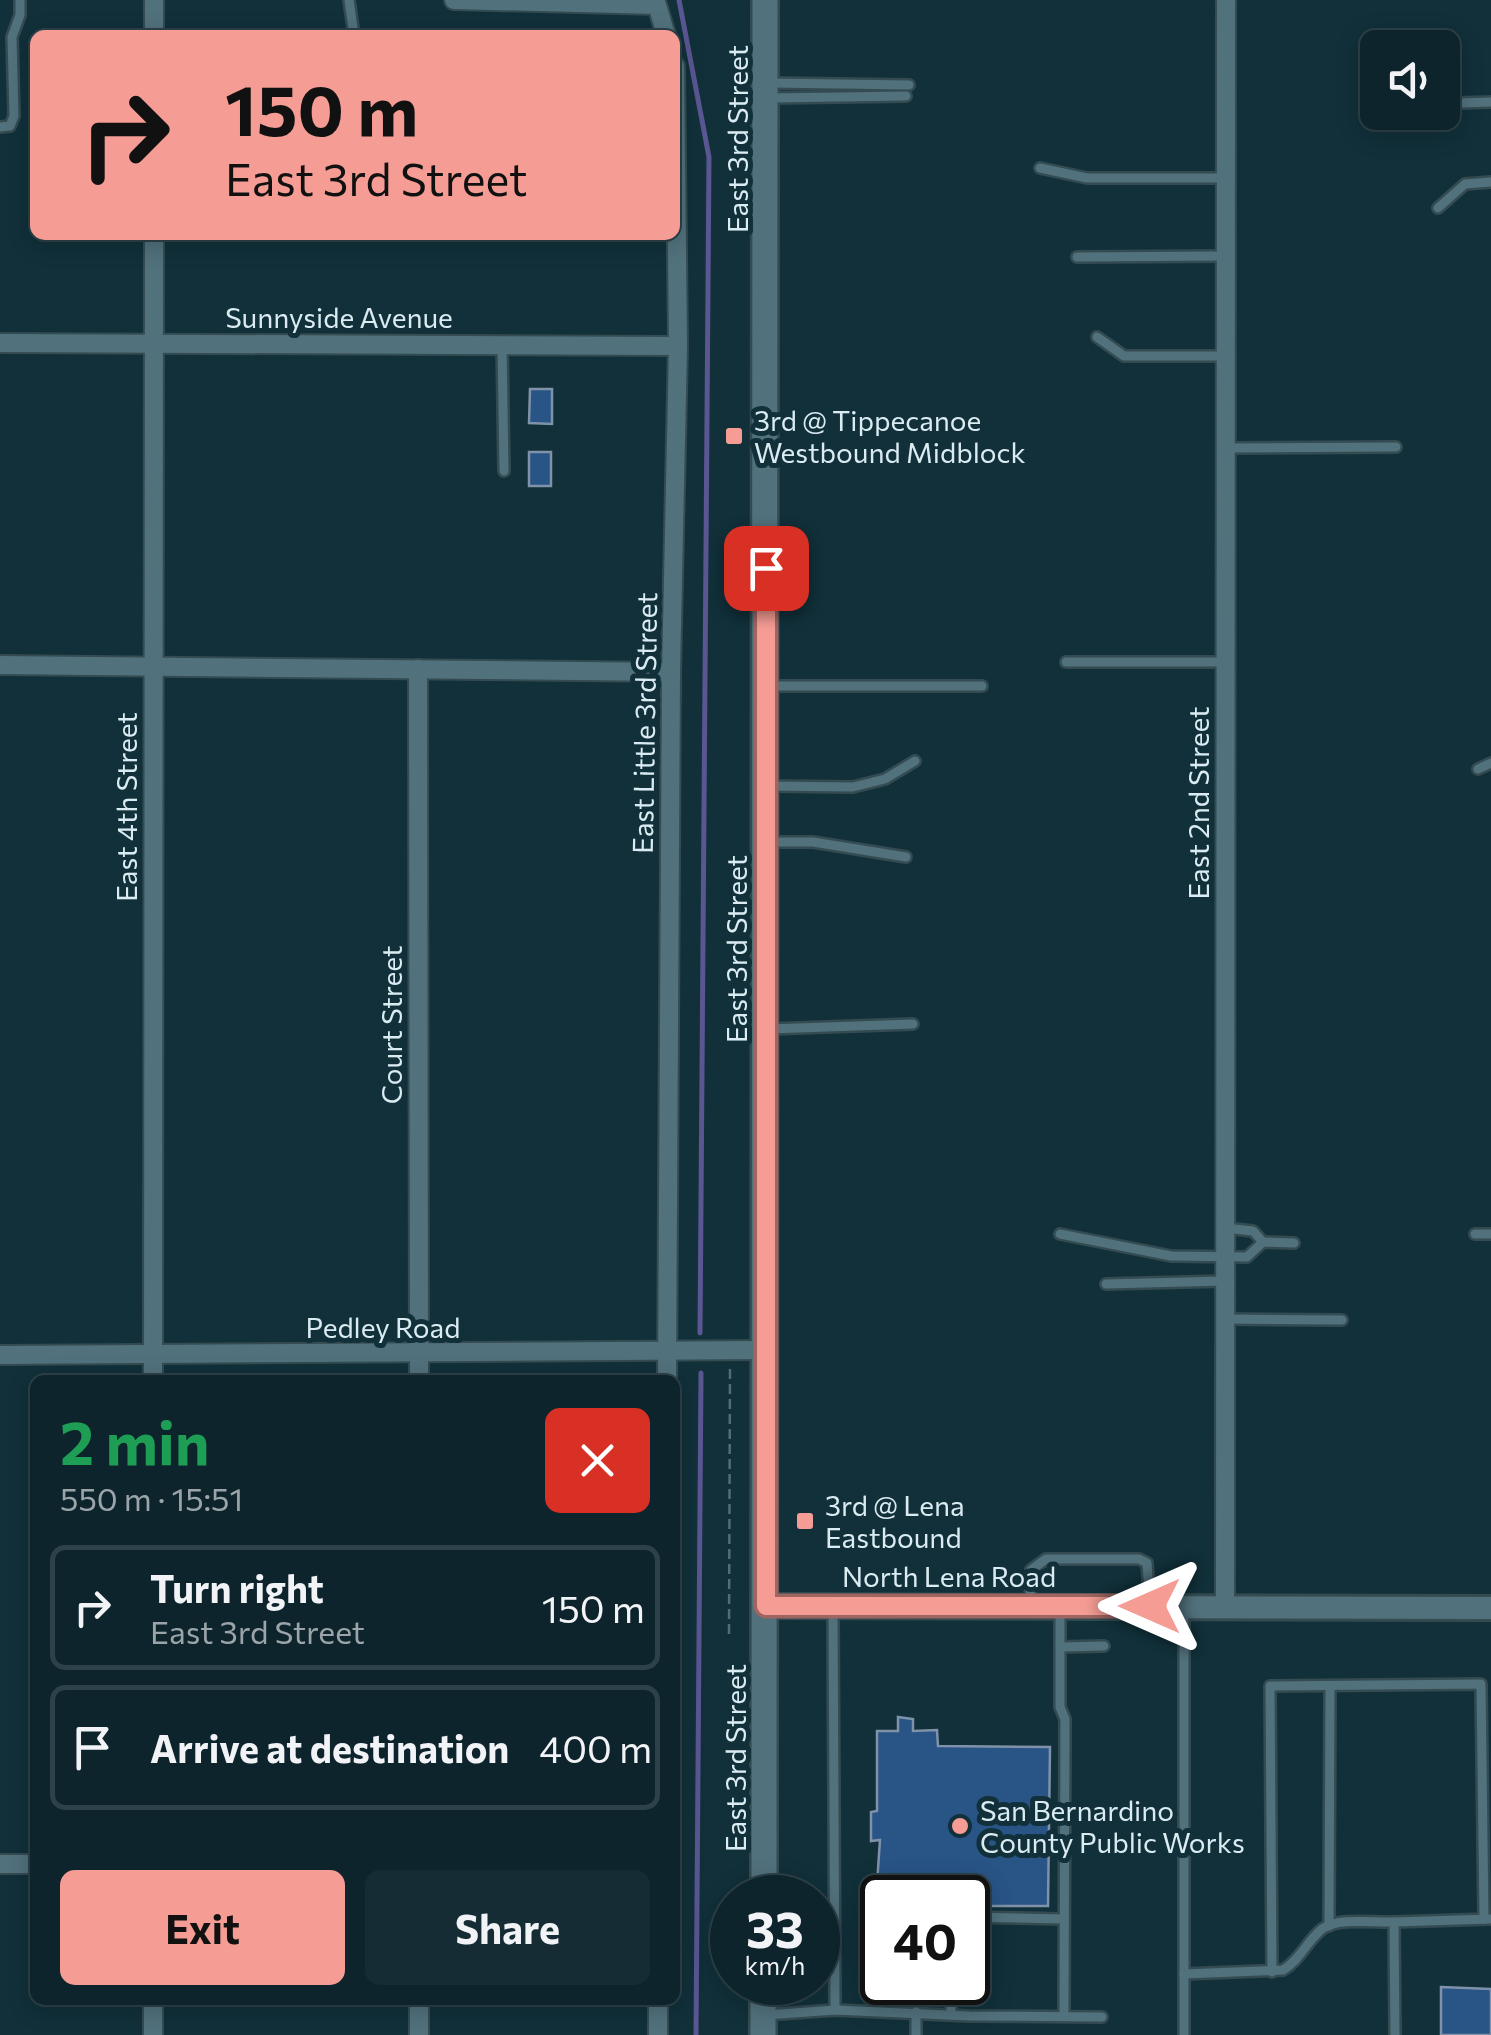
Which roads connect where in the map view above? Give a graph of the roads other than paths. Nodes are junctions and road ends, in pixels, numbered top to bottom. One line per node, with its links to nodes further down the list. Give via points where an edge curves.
1 (20, 0): 14 (lane, via 12,37 14,116 10,126)
2 (154, 0): 7 (street)
3 (349, 0): 8 (lane)
4 (454, 0): 9 (street, via 657,5)
5 (765, 0): 10 (main road, East 3rd Street)
6 (1226, 0): 16 (street, East 2nd Street)
7 (154, 30)
8 (353, 30)
9 (664, 30)
10 (768, 90): 11 (lane); 38 (main road, East 3rd Street)
11 (907, 90)
12 (1491, 102): 13 (lane)
13 (1460, 103)
14 (0, 127)
15 (1040, 168): 16 (lane, via 1087,178)
16 (1226, 178): 21 (street, East 2nd Street)
17 (1491, 182): 18 (lane, via 1465,184)
18 (1438, 208)
19 (154, 240): 25 (street, East 4th Street)
20 (677, 240): 27 (street, East Little 3rd Street)
21 (1226, 256): 22 (lane); 28 (street, East 2nd Street)
22 (1077, 257)
23 (1097, 336): 28 (lane, via 1124,356)
24 (0, 343): 25 (street, Sunnyside Avenue)
25 (154, 343): 26 (street, Sunnyside Avenue); 35 (street, East 4th Street)
26 (502, 345): 27 (street, Sunnyside Avenue); 31 (lane)
27 (678, 346): 37 (street, East Little 3rd Street)
28 (1226, 356): 30 (street, East 2nd Street)
29 (1396, 447): 30 (lane)
30 (1225, 448): 33 (street, East 2nd Street)
31 (504, 471)
32 (1066, 662): 33 (lane)
33 (1226, 662): 48 (street, East 2nd Street)
34 (0, 664): 35 (street)
35 (154, 666): 36 (street); 61 (street, East 4th Street)
36 (418, 669): 37 (street); 62 (street, Court Street)
37 (671, 672): 60 (street, East Little 3rd Street)
38 (766, 686): 39 (lane); 43 (main road, East 3rd Street)
39 (982, 686)
40 (915, 760): 43 (lane, via 885,779 852,787)
41 (1491, 763): 42 (lane)
42 (1478, 769)
43 (767, 786): 44 (main road, East 3rd Street)
44 (766, 842): 45 (lane, via 814,842); 47 (main road, East 3rd Street)
45 (906, 857)
46 (913, 1024): 47 (lane)
47 (766, 1029): 59 (main road, East 3rd Street)
48 (1225, 1228): 52 (lane, via 1252,1231); 54 (street, East 2nd Street)
49 (1060, 1234): 54 (lane, via 1172,1256)
50 (1475, 1234): 51 (lane)
51 (1491, 1234)
52 (1262, 1242): 53 (lane); 54 (lane, via 1246,1257)
53 (1294, 1243)
54 (1225, 1258): 55 (street, East 2nd Street)
55 (1225, 1282): 56 (lane); 57 (street, East 2nd Street)
56 (1106, 1284)
57 (1225, 1319): 58 (lane); 73 (street, East 2nd Street)
58 (1342, 1320)
59 (766, 1350): 60 (street, Pedley Road); 67 (main road, East 3rd Street)
60 (668, 1351): 62 (street, Pedley Road); 66 (street, East Little 3rd Street)
61 (154, 1355): 62 (street, Pedley Road); 63 (street, Pedley Road); 64 (street, East 4th Street)
62 (419, 1355): 65 (street, Court Street)
63 (0, 1356)
64 (154, 1375)
65 (419, 1375)
66 (668, 1375)
67 (766, 1606): 68 (street, North Lena Road); 80 (main road, East 3rd Street)
68 (834, 1606): 69 (street, North Lena Road); 92 (lane)
69 (1030, 1606): 70 (street, North Lena Road); 71 (lane, via 1031,1570 1046,1559 1139,1559 1146,1563)
70 (1060, 1606): 71 (street, North Lena Road); 75 (lane)
71 (1150, 1606): 72 (street, North Lena Road)
72 (1184, 1606): 73 (street, North Lena Road); 87 (lane)
73 (1225, 1606): 74 (street, North Lena Road)
74 (1491, 1608)
75 (1060, 1646): 76 (lane); 83 (lane)
76 (1104, 1646)
77 (1330, 1686): 82 (lane, via 1481,1684); 85 (lane); 86 (lane, via 1270,1686)
78 (0, 1864): 79 (street)
79 (30, 1864)
80 (764, 1875)
81 (990, 1918): 83 (lane)
82 (1487, 1918): 84 (lane)
83 (1063, 1919): 95 (lane)
84 (1394, 1922): 85 (lane); 103 (lane)
85 (1328, 1926): 86 (lane, via 1294,1964)
86 (1272, 1972): 87 (lane)
87 (1184, 1974): 102 (lane)
88 (153, 2005): 98 (street)
89 (419, 2005): 99 (street)
90 (658, 2005): 100 (street)
91 (951, 2005): 94 (lane)
92 (834, 2010): 93 (lane); 97 (lane)
93 (916, 2012): 94 (lane); 101 (lane)
94 (951, 2015): 95 (lane)
95 (1064, 2016): 96 (lane)
96 (1102, 2017)
97 (763, 2025)
98 (153, 2035)
99 (419, 2035)
100 (658, 2035)
101 (916, 2035)
102 (1184, 2035)
103 (1395, 2035)

